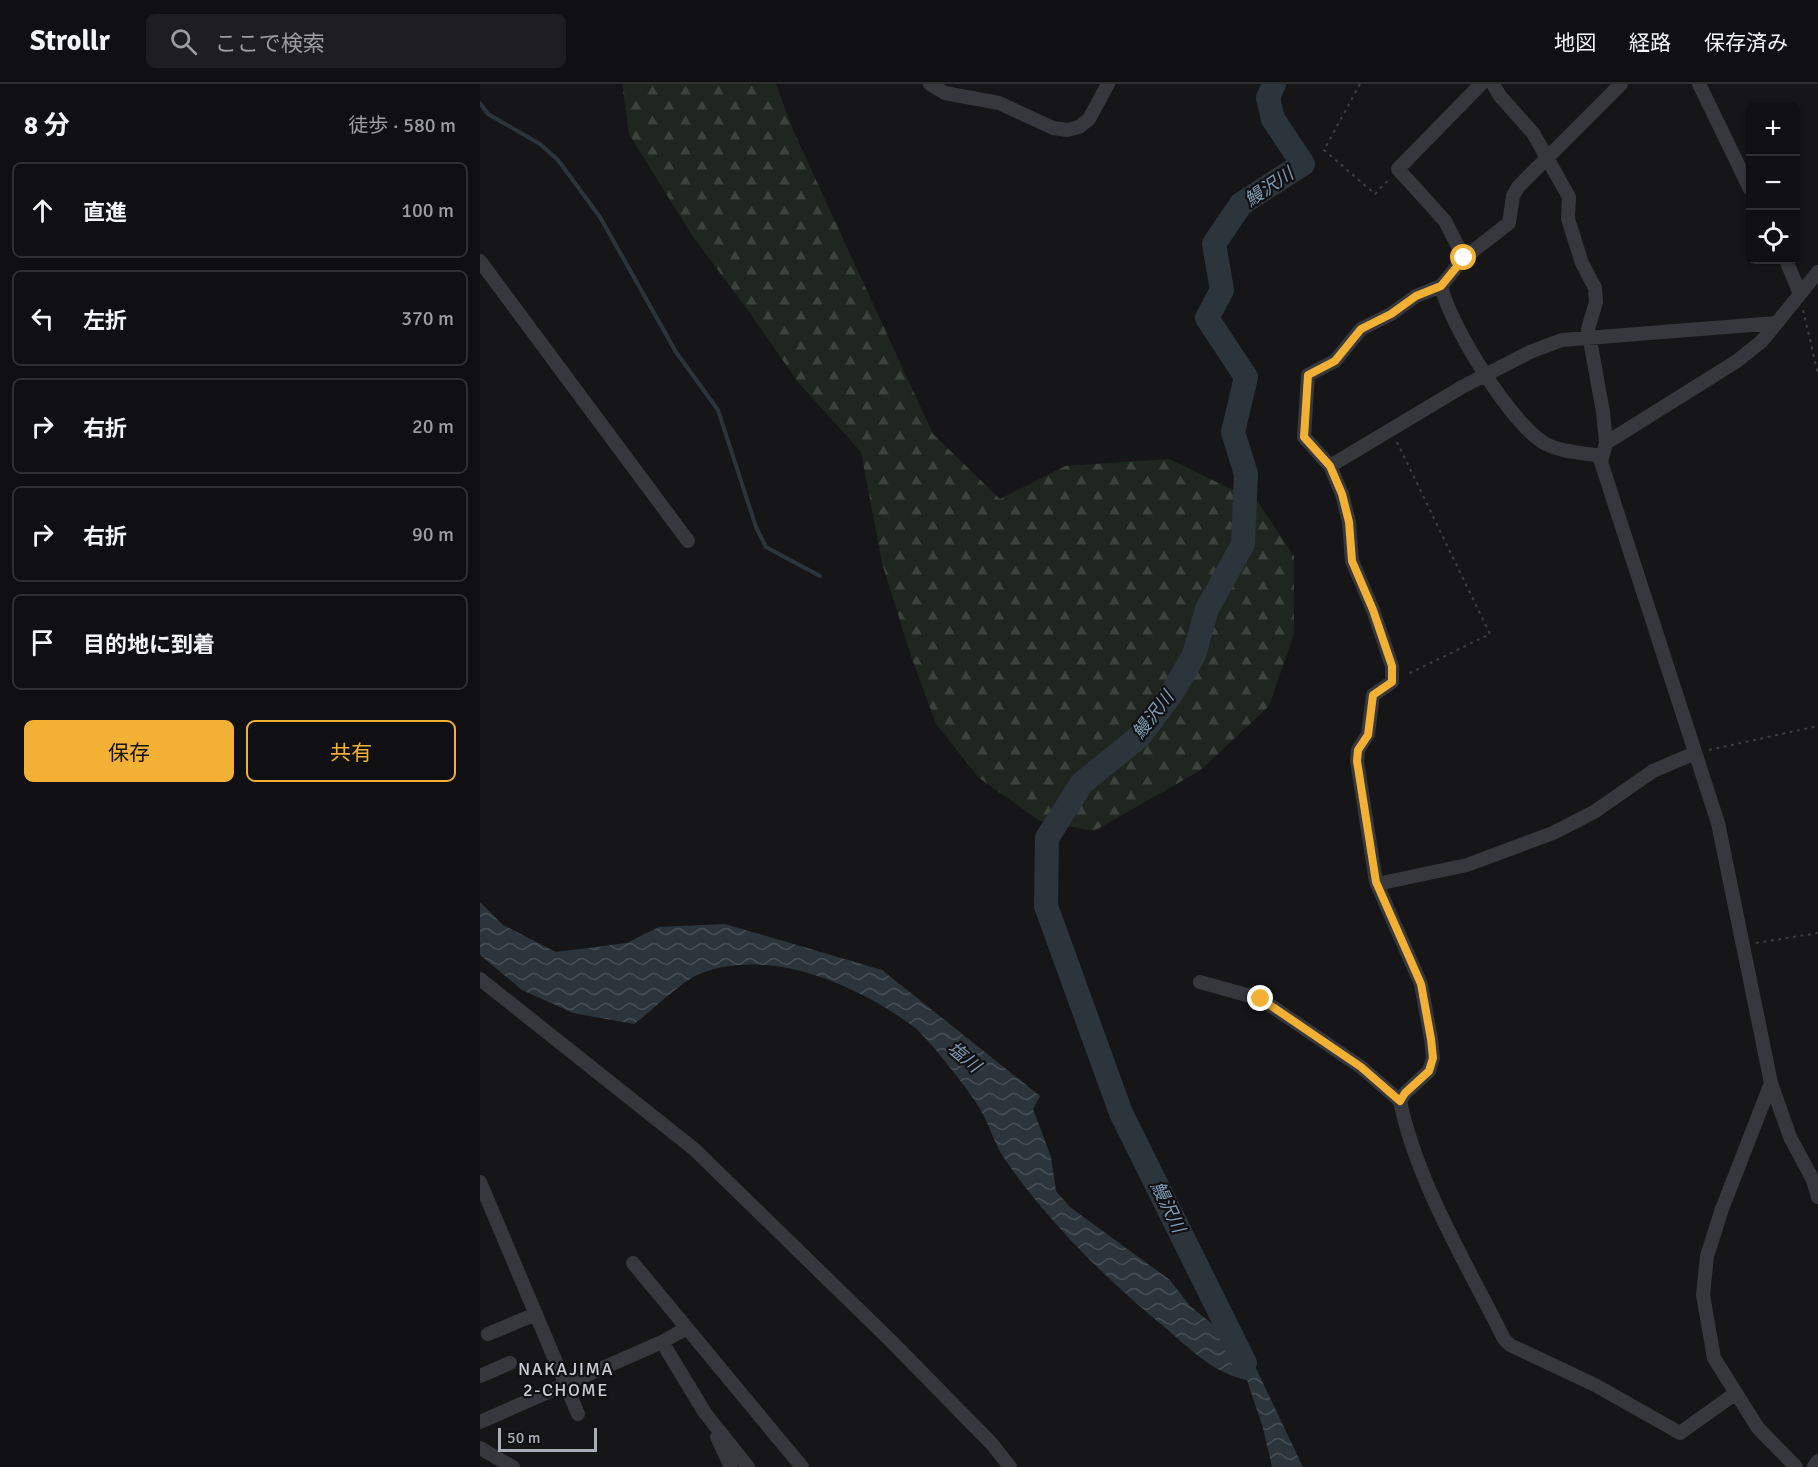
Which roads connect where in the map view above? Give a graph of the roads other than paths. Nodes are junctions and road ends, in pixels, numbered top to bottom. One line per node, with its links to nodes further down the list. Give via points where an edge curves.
1 (930, 84): 2 (street, via 945,93 999,104 1053,128 1067,130 1089,119)
2 (1108, 84)
3 (1480, 84): 9 (street, via 1398,169 1445,221)
4 (1493, 84): 7 (street, via 1533,133)
5 (1621, 84): 7 (street)
6 (1699, 84): 8 (street)
7 (1546, 159): 9 (street, via 1513,195 1509,223); 16 (street, via 1569,198 1568,219 1595,288)
8 (1746, 181)
9 (1464, 258): 13 (street)
10 (480, 261): 20 (street)
11 (1788, 264): 14 (street)
12 (1818, 272): 14 (street)
13 (1441, 286): 17 (street, via 1456,325); 19 (street, via 1416,296 1361,329 1335,361 1308,375 1304,437)
14 (1800, 294): 15 (street)
15 (1776, 323): 16 (street); 18 (street, via 1762,341 1737,361)
16 (1590, 339): 17 (street, via 1562,340); 18 (street)
17 (1487, 374): 18 (street, via 1516,419 1545,443 1567,451); 19 (street)
18 (1604, 449): 21 (street, via 1600,462)
19 (1330, 466): 22 (street, via 1349,522 1352,561 1392,666 1392,682 1373,695 1368,735 1358,750 1357,761)
20 (688, 541)
21 (1695, 753): 22 (street, via 1653,771 1594,812 1553,833 1467,865); 25 (street, via 1718,823)
22 (1377, 884): 26 (street, via 1421,984 1431,1039 1433,1058 1429,1071)
23 (480, 979): 47 (street, via 694,1149 890,1340)
24 (1200, 982): 26 (street, via 1267,1003 1361,1067)
25 (1771, 1083): 28 (street, via 1790,1137); 37 (street, via 1722,1209 1703,1274 1714,1358)
26 (1400, 1101): 37 (street, via 1435,1200 1510,1345 1595,1385 1680,1433)
27 (480, 1182): 30 (street)
28 (1818, 1197)
29 (633, 1263): 31 (street)
30 (536, 1314): 32 (street); 36 (street)
31 (687, 1328): 33 (street); 46 (street)
32 (488, 1334)
33 (662, 1342): 36 (street); 39 (street)
34 (510, 1363): 35 (street)
35 (480, 1376)
36 (566, 1385): 38 (street); 40 (street)
37 (1736, 1393): 48 (street, via 1758,1428)
38 (578, 1414)
39 (707, 1416): 44 (street); 45 (street)
40 (480, 1422)
41 (480, 1448): 43 (street)
42 (1818, 1461): 49 (street)
43 (513, 1467)
44 (731, 1467)
45 (748, 1467)
46 (802, 1467)
47 (1010, 1467)
48 (1796, 1467)
49 (1815, 1467)

